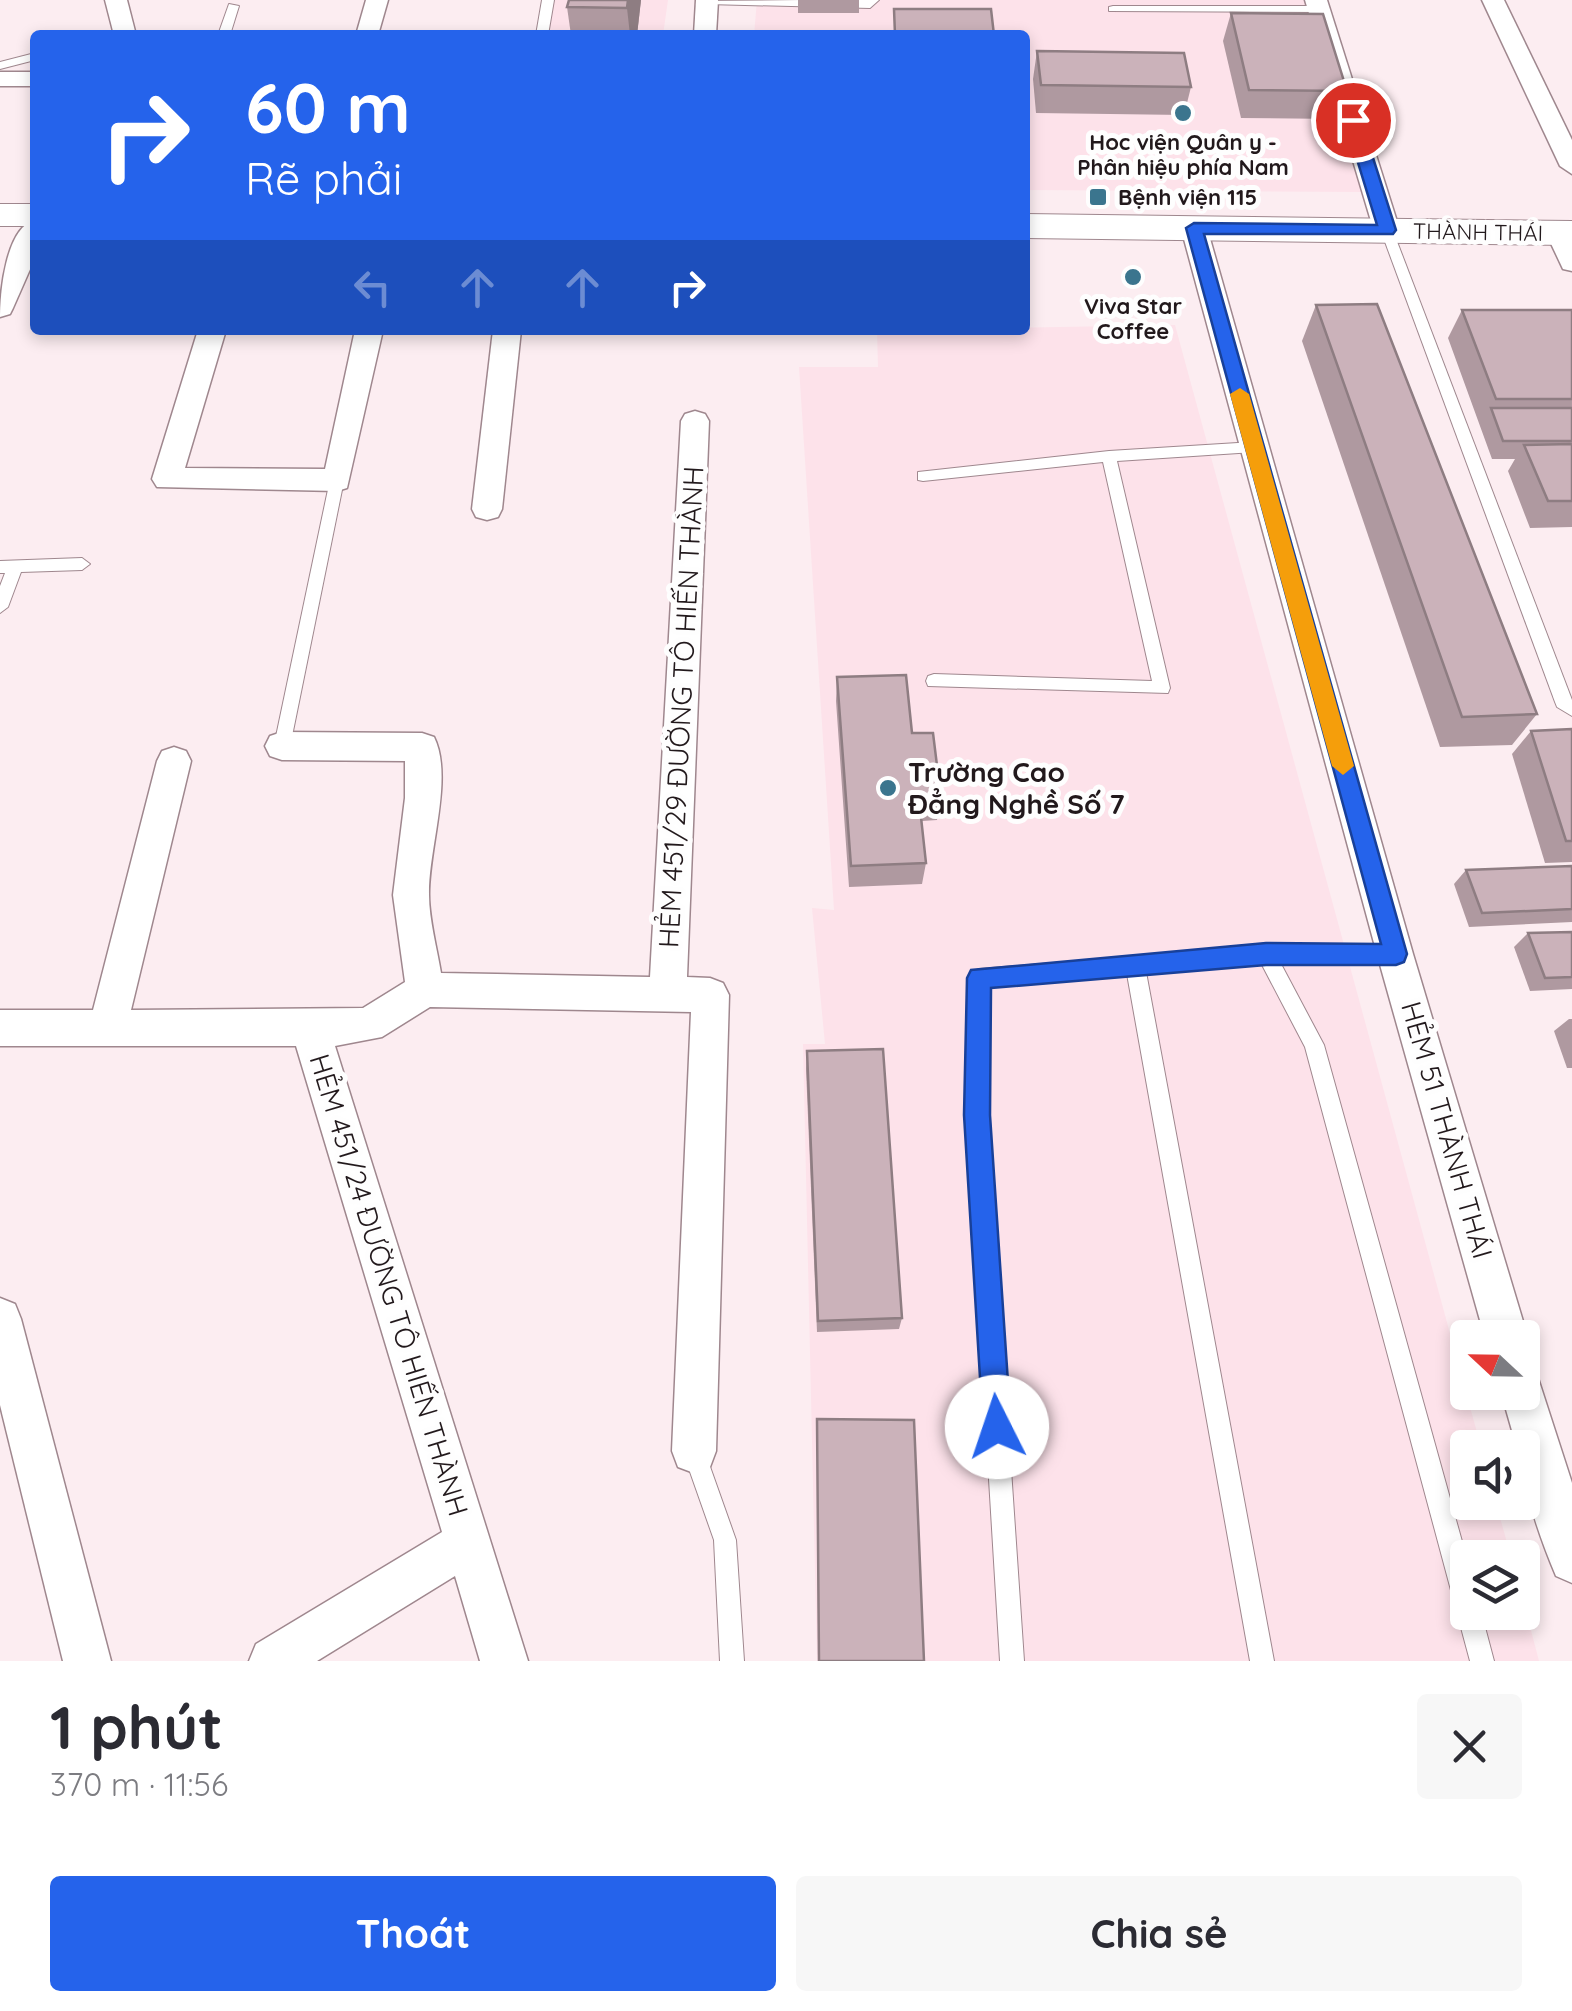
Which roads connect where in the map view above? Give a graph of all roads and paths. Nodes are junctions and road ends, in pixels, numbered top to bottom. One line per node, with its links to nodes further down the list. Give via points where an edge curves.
1 (116, 0): 10 (street)
2 (377, 0): 12 (street)
3 (548, 0): 13 (lane)
4 (707, 0): 5 (lane); 14 (street)
5 (873, 0)
6 (1493, 0): 19 (street)
7 (1317, 5): 9 (lane); 24 (street)
8 (232, 6): 11 (lane)
9 (1113, 8)
10 (121, 30)
11 (225, 30)
12 (368, 30)
13 (543, 30)
14 (704, 30)
15 (30, 57): 16 (lane)
16 (0, 66)
17 (0, 79): 18 (street)
18 (30, 79)
19 (1572, 166)
20 (0, 215): 21 (main road)
21 (30, 215)
22 (1030, 226): 23 (main road, THÀNH THÁI)
23 (1194, 228): 24 (main road, THÀNH THÁI); 32 (street, HẺM 51 THÀNH THÁI)
24 (1388, 230): 26 (main road, THÀNH THÁI); 41 (lane, via 1563,702)
25 (30, 239): 27 (street)
26 (1568, 243)
27 (0, 308)
28 (210, 335): 35 (street, via 167,479)
29 (369, 335): 35 (street)
30 (505, 335): 36 (street)
31 (695, 421): 48 (street, HẺM 451/29 ĐƯỜNG TÔ HIẾN THÀNH)
32 (1254, 447): 33 (lane); 45 (street, HẺM 51 THÀNH THÁI)
33 (1109, 456): 34 (lane); 40 (lane, via 1162,688)
34 (923, 476)
35 (337, 480): 42 (lane)
36 (487, 510)
37 (82, 564): 38 (lane)
38 (8, 567): 39 (lane)
39 (0, 607)
40 (934, 681)
41 (1572, 709)
42 (282, 746): 47 (street, via 422,747 410,895)
43 (174, 761): 49 (street)
44 (1266, 954): 45 (lane); 46 (lane); 58 (lane, via 1314,1044)
45 (1396, 954): 53 (street, HẺM 51 THÀNH THÁI)
46 (1135, 965): 64 (lane, via 979,978 977,1115); 65 (lane)
47 (426, 990): 48 (street); 51 (street, via 370,1025)
48 (668, 994): 55 (street, via 710,994)
49 (108, 1026): 50 (street); 51 (street)
50 (0, 1028)
51 (310, 1028): 57 (street, HẺM 451/24 ĐƯỜNG TÔ HIẾN THÀNH)
52 (0, 1319): 60 (street)
53 (1502, 1320)
54 (1528, 1410): 56 (street)
55 (694, 1451): 63 (lane, via 725,1540)
56 (1568, 1533)
57 (468, 1542): 61 (street); 62 (street, HẺM 451/24 ĐƯỜNG TÔ HIẾN THÀNH)
58 (1450, 1544)
59 (1473, 1630): 66 (lane)
60 (87, 1661)
61 (273, 1661)
62 (504, 1661)
63 (732, 1661)
64 (1012, 1661)
65 (1262, 1661)
66 (1482, 1661)

